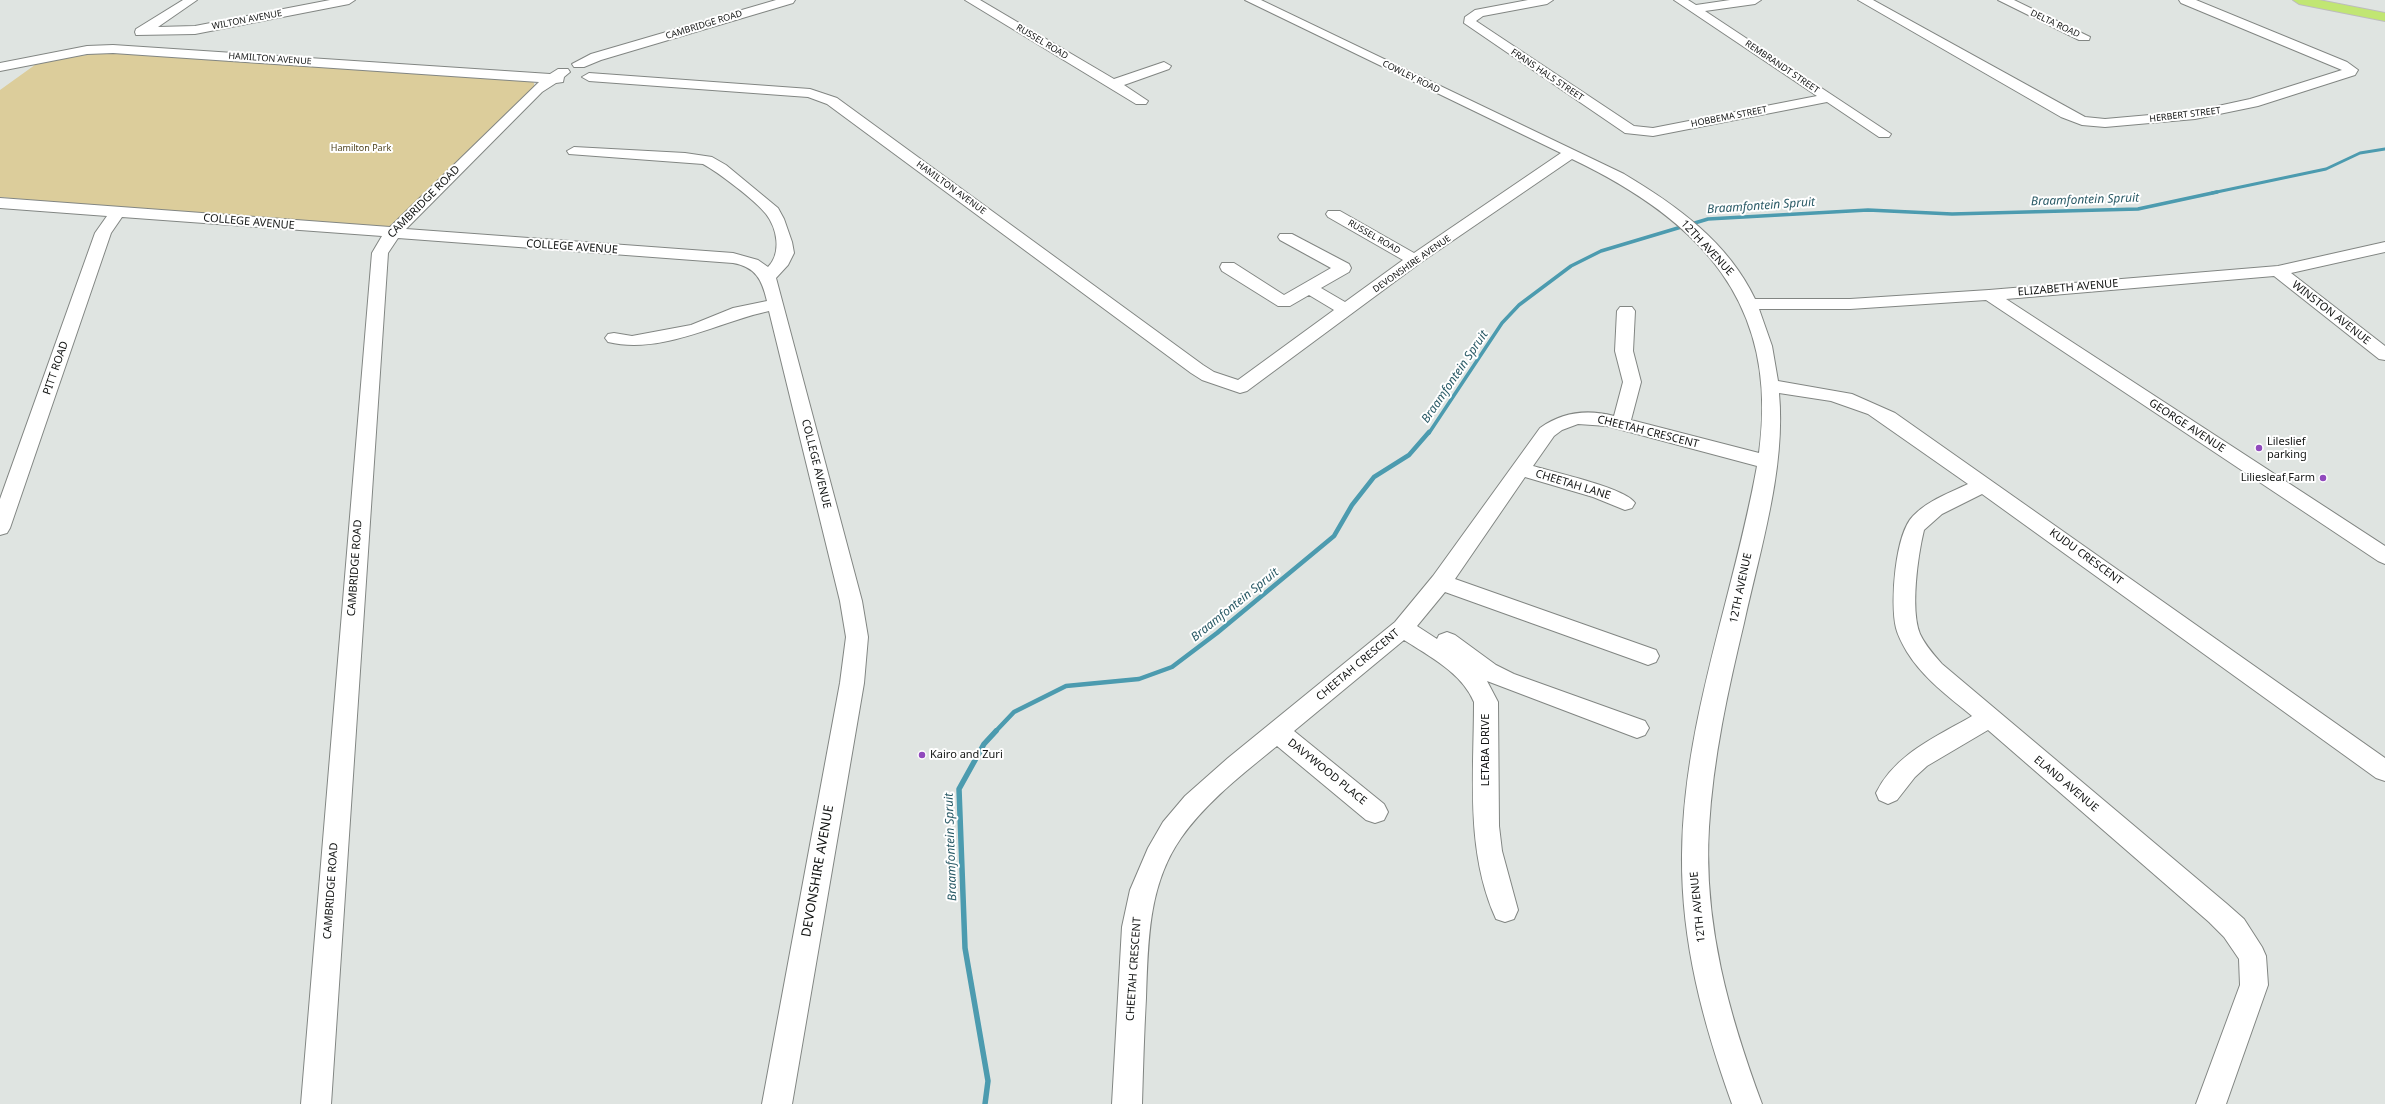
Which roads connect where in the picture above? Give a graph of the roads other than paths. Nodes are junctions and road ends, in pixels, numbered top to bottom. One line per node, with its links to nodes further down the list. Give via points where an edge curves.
1 (191, 0): 19 (street)
2 (349, 0): 19 (street, WILTON AVENUE, via 195,30)
3 (789, 0): 22 (street, CAMBRIDGE ROAD)
4 (971, 0): 28 (street, RUSSEL ROAD)
5 (1251, 0): 34 (street, COWLEY ROAD)
6 (1487, 0): 15 (street)
7 (1547, 0): 15 (street)
8 (1680, 0): 17 (street, REMBRANDT STREET)
9 (1755, 0): 17 (street)
10 (1864, 0): 12 (street, HERBERT STREET, via 2066,114 2092,123 2124,122 2227,110 2350,72 2342,65)
11 (2004, 0): 20 (street, DELTA ROAD)
12 (2184, 0)
13 (2299, 0): 18 (highway)
14 (2344, 0): 16 (highway)
15 (1498, 8): 31 (street, FRANS HALS STREET, via 1470,17 1470,23)
16 (2385, 8)
17 (1695, 9): 29 (street, REMBRANDT STREET)
18 (2385, 17)
19 (144, 30): 21 (street)
20 (2084, 37)
21 (113, 49): 25 (street, via 88,50); 27 (street, HAMILTON AVENUE)
22 (619, 50): 23 (street, CAMBRIDGE ROAD); 26 (street, CAMBRIDGE ROAD)
23 (579, 64): 26 (street, CAMBRIDGE ROAD); 26 (street, via 594,64)
24 (1164, 66): 28 (street)
25 (0, 67)
26 (580, 75): 27 (street, CAMBRIDGE ROAD); 27 (street, HAMILTON AVENUE); 27 (street, CAMBRIDGE ROAD, via 556,83); 53 (street, HAMILTON AVENUE, via 810,93 832,101 1197,369 1208,376 1240,387)
27 (530, 84): 38 (street, CAMBRIDGE ROAD)
28 (1113, 84): 30 (street, RUSSEL ROAD)
29 (1828, 98): 31 (street, HOBBEMA STREET, via 1653,132); 32 (street, REMBRANDT STREET)
30 (1141, 101)
31 (1630, 130)
32 (1884, 134)
33 (574, 151): 44 (street, via 685,157 714,163 776,217 787,250 782,263)
34 (1571, 153): 41 (street, DEVONSHIRE AVENUE); 48 (street, 12TH AVENUE, via 1649,195 1680,218 1728,267)
35 (0, 203): 36 (street, COLLEGE AVENUE)
36 (117, 212): 38 (street, COLLEGE AVENUE); 60 (street, PITT ROAD, via 103,233)
37 (1334, 214): 41 (street, RUSSEL ROAD)
38 (392, 234): 44 (street, COLLEGE AVENUE, via 733,258 752,262); 73 (street, CAMBRIDGE ROAD, via 383,245 378,262)
39 (1286, 237): 45 (street, via 1343,268)
40 (2385, 247): 43 (street, ELIZABETH AVENUE)
41 (1414, 260): 49 (street, DEVONSHIRE AVENUE)
42 (1228, 267): 45 (street, via 1284,302)
43 (2278, 270): 46 (street, ELIZABETH AVENUE); 52 (street, WINSTON AVENUE)
44 (768, 276): 47 (street, COLLEGE AVENUE)
45 (1310, 288): 49 (street)
46 (1989, 295): 48 (street, ELIZABETH AVENUE, via 1850,304); 61 (street, GEORGE AVENUE)
47 (776, 304): 51 (street, via 739,312 695,329 632,341); 64 (street, COLLEGE AVENUE, via 851,601)
48 (1748, 304): 54 (street, 12TH AVENUE, via 1762,344)
49 (1347, 310): 53 (street, DEVONSHIRE AVENUE)
50 (1626, 311): 55 (street, via 1624,350 1632,382)
51 (614, 338)
52 (2385, 355)
53 (1255, 377)
54 (1769, 386): 56 (street, 12TH AVENUE, via 1772,416); 58 (street, KUDU CRESCENT, via 1842,397 1873,407)
55 (1621, 423): 56 (street, CHEETAH CRESCENT); 57 (street, CHEETAH CRESCENT, via 1590,418 1564,421 1547,432)
56 (1767, 462): 76 (street, 12TH AVENUE, via 1710,730 1698,802 1694,860 1699,929 1716,1013)
57 (1519, 469): 59 (street, CHEETAH LANE, via 1600,492); 62 (street, CHEETAH CRESCENT)
58 (1985, 484): 66 (street, ELAND AVENUE, via 1932,512 1914,529 1905,616 1906,628 1921,655 1934,670); 69 (street, KUDU CRESCENT)
59 (1625, 503)
60 (0, 528)
61 (2385, 556)
62 (1441, 582): 63 (street, CHEETAH CRESCENT); 65 (street)
63 (1408, 623): 67 (street, via 1495,675); 68 (street, CHEETAH CRESCENT); 72 (street, LETABA DRIVE, via 1477,682 1483,691 1486,702 1486,826 1489,851)
64 (857, 637): 74 (street, DEVONSHIRE AVENUE, via 852,684)
65 (1648, 656)
66 (1989, 718): 70 (street, via 1918,759); 77 (street, ELAND AVENUE, via 2234,928 2252,956 2254,985)
67 (1638, 728)
68 (1278, 732): 71 (street, DAVYWOOD PLACE); 75 (street, CHEETAH CRESCENT, via 1237,765 1172,830 1142,890 1135,927)
69 (2385, 771)
70 (1888, 793)
71 (1376, 812)
72 (1505, 910)
73 (316, 1104)
74 (776, 1104)
75 (1126, 1104)
76 (1747, 1104)
77 (2211, 1104)

